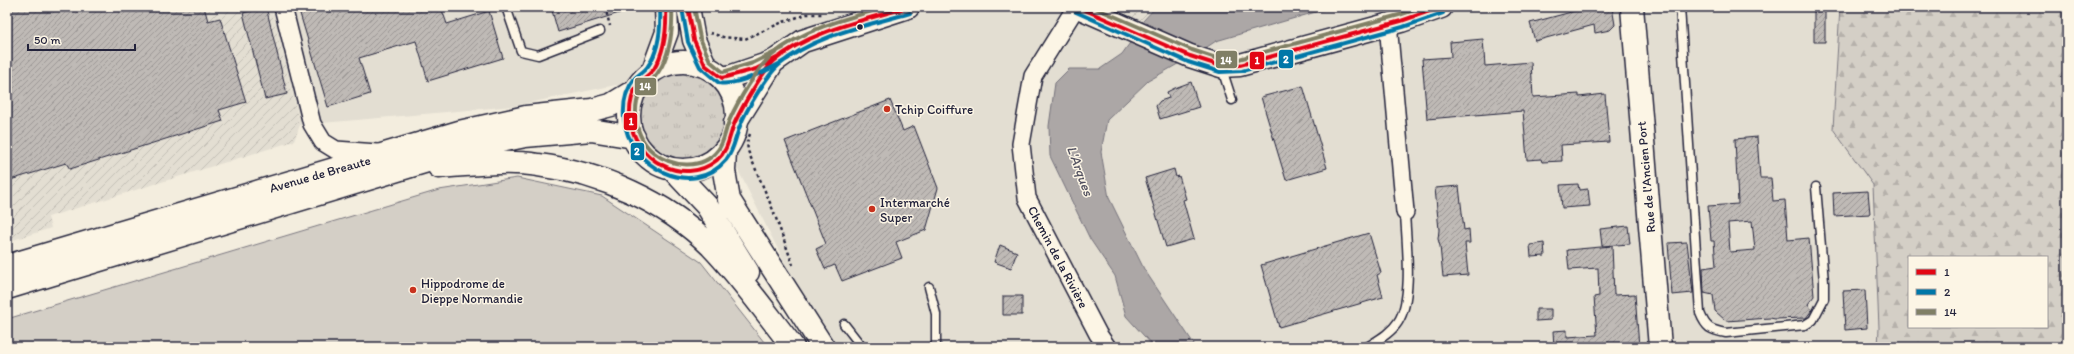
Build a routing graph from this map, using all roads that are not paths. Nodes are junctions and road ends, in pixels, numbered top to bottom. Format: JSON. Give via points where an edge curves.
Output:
{"nodes":[{"id":1,"x":283,"y":7,"type":"edge"},
{"id":2,"x":506,"y":7,"type":"edge"},
{"id":3,"x":666,"y":7,"type":"edge"},
{"id":4,"x":688,"y":7,"type":"edge"},
{"id":5,"x":908,"y":7,"type":"edge"},
{"id":6,"x":1077,"y":7,"type":"edge"},
{"id":7,"x":1440,"y":7,"type":"edge"},
{"id":8,"x":1632,"y":7,"type":"edge"},
{"id":9,"x":1680,"y":7,"type":"edge"},
{"id":10,"x":1388,"y":24,"type":"junction"},
{"id":11,"x":600,"y":31,"type":"dead end"},
{"id":12,"x":773,"y":62,"type":"junction"},
{"id":13,"x":1221,"y":66,"type":"junction"},
{"id":14,"x":653,"y":70,"type":"junction"},
{"id":15,"x":713,"y":72,"type":"junction"},
{"id":16,"x":634,"y":91,"type":"junction"},
{"id":17,"x":1232,"y":100,"type":"dead end"},
{"id":18,"x":744,"y":125,"type":"junction"},
{"id":19,"x":634,"y":137,"type":"junction"},
{"id":20,"x":725,"y":152,"type":"junction"},
{"id":21,"x":396,"y":161,"type":"junction"},
{"id":22,"x":673,"y":170,"type":"junction"},
{"id":23,"x":1816,"y":187,"type":"dead end"},
{"id":24,"x":1405,"y":212,"type":"joint"},
{"id":25,"x":7,"y":266,"type":"edge"},
{"id":26,"x":929,"y":287,"type":"dead end"},
{"id":27,"x":7,"y":288,"type":"edge"},
{"id":28,"x":844,"y":324,"type":"dead end"},
{"id":29,"x":861,"y":346,"type":"edge"},
{"id":30,"x":793,"y":347,"type":"edge"},
{"id":31,"x":823,"y":347,"type":"edge"},
{"id":32,"x":934,"y":347,"type":"edge"},
{"id":33,"x":1107,"y":347,"type":"edge"},
{"id":34,"x":1367,"y":347,"type":"edge"},
{"id":35,"x":1660,"y":347,"type":"edge"}],
"edges":[{"from":1,"to":21,"type":"street","via":[[312,124],[323,142],[336,150]]},
{"from":2,"to":11,"type":"lane","via":[[521,51],[538,55]]},
{"from":3,"to":14,"type":"main road","via":[[667,32]]},
{"from":4,"to":15,"type":"main road","via":[[691,29]]},
{"from":5,"to":12,"type":"main road","via":[[803,41]]},
{"from":6,"to":13,"type":"main road","via":[[1190,56]]},
{"from":6,"to":33,"type":"street","name":"Chemin de la Rivière","via":[[1033,76],[1021,144],[1027,198]]},
{"from":7,"to":10,"type":"main road"},
{"from":8,"to":35,"type":"main road","name":"Rue de l'Ancien Port"},
{"from":9,"to":23,"type":"lane","via":[[1700,313],[1705,326],[1726,333],[1806,325],[1814,320],[1824,299]]},
{"from":10,"to":13,"type":"main road","via":[[1240,64]]},
{"from":10,"to":24,"type":"street"},
{"from":12,"to":15,"type":"main road","via":[[732,76]]},
{"from":12,"to":18,"type":"main road"},
{"from":13,"to":17,"type":"lane"},
{"from":14,"to":15,"type":"main road","via":[[664,64],[685,60]]},
{"from":14,"to":16,"type":"main road"},
{"from":15,"to":18,"type":"main road","via":[[731,91]]},
{"from":16,"to":19,"type":"main road","via":[[630,104]]},
{"from":16,"to":21,"type":"main road","name":"Avenue de Breaute","via":[[611,104],[592,110],[526,117],[459,132]]},
{"from":18,"to":20,"type":"main road"},
{"from":19,"to":21,"type":"main road","name":"Avenue de Breaute","via":[[591,130],[525,136]]},
{"from":19,"to":22,"type":"main road","via":[[653,160]]},
{"from":20,"to":22,"type":"main road","via":[[713,163],[702,168],[690,171]]},
{"from":20,"to":31,"type":"main road","via":[[724,171],[729,200]]},
{"from":21,"to":25,"type":"main road","name":"Avenue de Breaute"},
{"from":21,"to":27,"type":"main road","name":"Avenue de Breaute"},
{"from":21,"to":30,"type":"main road","via":[[538,165],[600,178],[669,212],[710,245],[734,271]]},
{"from":22,"to":30,"type":"main road","via":[[707,206]]},
{"from":24,"to":34,"type":"lane","via":[[1405,309],[1398,323],[1383,338]]},
{"from":26,"to":32,"type":"lane","via":[[936,314]]},
{"from":28,"to":29,"type":"lane"}]}
